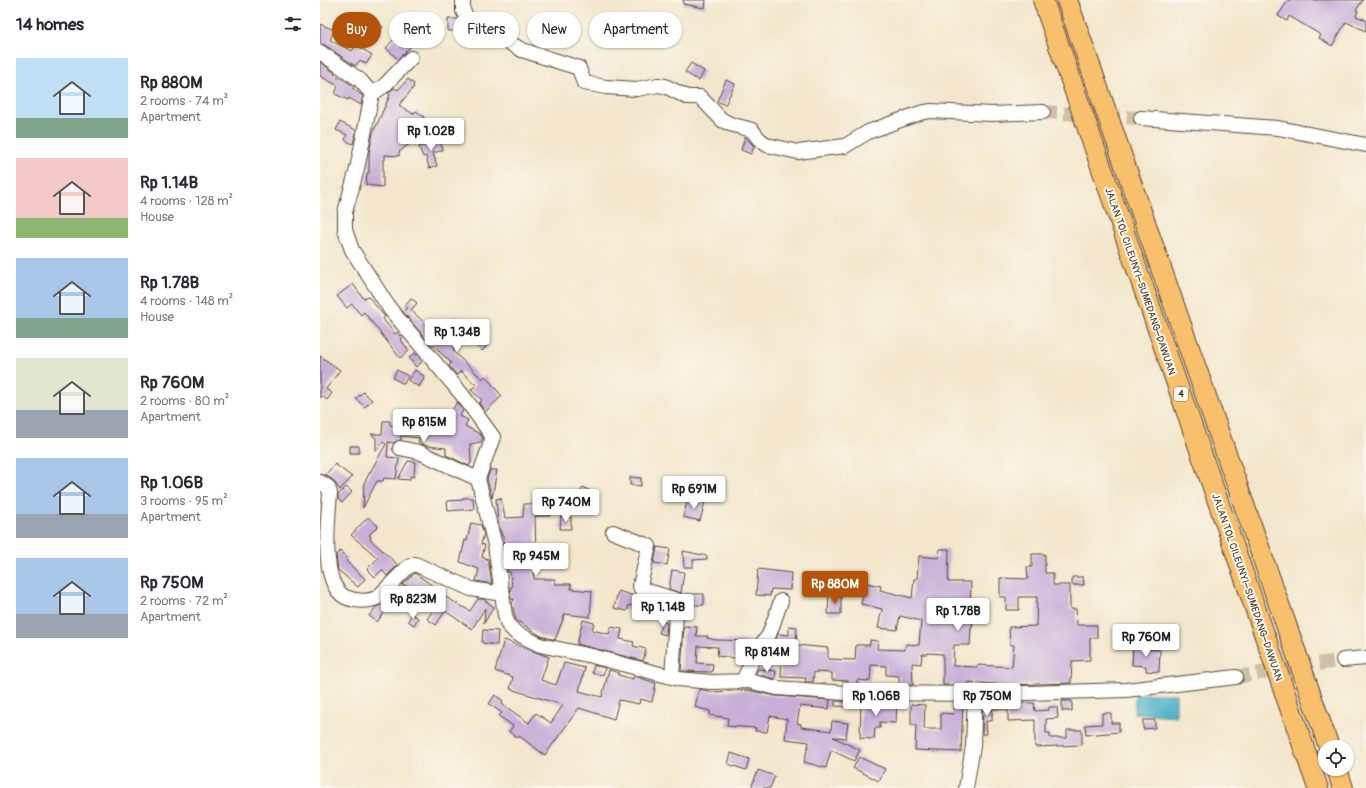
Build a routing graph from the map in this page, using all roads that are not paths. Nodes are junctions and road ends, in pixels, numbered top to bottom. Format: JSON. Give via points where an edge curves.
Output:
{"nodes":[{"id":1,"x":463,"y":0,"type":"edge"},
{"id":2,"x":1043,"y":0,"type":"edge"},
{"id":3,"x":1067,"y":0,"type":"edge"},
{"id":4,"x":320,"y":52,"type":"edge"},
{"id":5,"x":411,"y":58,"type":"dead end"},
{"id":6,"x":372,"y":94,"type":"junction"},
{"id":7,"x":1043,"y":112,"type":"tunnel mouth"},
{"id":8,"x":1141,"y":118,"type":"tunnel mouth"},
{"id":9,"x":1366,"y":145,"type":"edge"},
{"id":10,"x":400,"y":448,"type":"dead end"},
{"id":11,"x":478,"y":479,"type":"junction"},
{"id":12,"x":320,"y":482,"type":"edge"},
{"id":13,"x":613,"y":532,"type":"dead end"},
{"id":14,"x":503,"y":594,"type":"junction"},
{"id":15,"x":781,"y":600,"type":"dead end"},
{"id":16,"x":1366,"y":658,"type":"edge"},
{"id":17,"x":1343,"y":660,"type":"tunnel mouth"},
{"id":18,"x":672,"y":677,"type":"junction"},
{"id":19,"x":1236,"y":677,"type":"tunnel mouth"},
{"id":20,"x":743,"y":682,"type":"junction"},
{"id":21,"x":975,"y":695,"type":"junction"},
{"id":22,"x":1327,"y":740,"type":"edge"},
{"id":23,"x":1339,"y":776,"type":"edge"},
{"id":24,"x":966,"y":788,"type":"edge"},
{"id":25,"x":1318,"y":788,"type":"edge"},
{"id":26,"x":1343,"y":788,"type":"edge"}],
"edges":[{"from":1,"to":7,"type":"street","via":[[463,10],[467,18],[522,50],[579,68],[584,83],[637,89],[665,86],[687,97],[700,98],[722,120],[752,130],[759,140],[779,149],[798,152],[845,146],[868,132],[930,111],[992,114]]},
{"from":2,"to":25,"type":"highway","name":"JALAN TOL CILEUNYI–SUMEDANG–DAWUAN","number":"4"},
{"from":3,"to":22,"type":"highway","number":"4"},
{"from":4,"to":6,"type":"street","via":[[360,80]]},
{"from":5,"to":6,"type":"street","via":[[385,85]]},
{"from":6,"to":11,"type":"street","via":[[358,169],[345,212],[345,230],[352,250],[390,309],[493,437]]},
{"from":8,"to":9,"type":"street","via":[[1278,128]]},
{"from":10,"to":11,"type":"street","via":[[419,452]]},
{"from":11,"to":14,"type":"street","via":[[495,545]]},
{"from":12,"to":14,"type":"street","via":[[328,487],[330,493],[321,545],[324,572],[329,585],[341,596],[357,600],[378,598],[408,567],[415,564],[470,589]]},
{"from":13,"to":18,"type":"street","via":[[649,546],[641,589],[677,601]]},
{"from":14,"to":18,"type":"street","via":[[508,625],[516,633],[540,645]]},
{"from":15,"to":20,"type":"street","via":[[768,635],[757,650]]},
{"from":16,"to":17,"type":"street"},
{"from":18,"to":20,"type":"street","via":[[711,682]]},
{"from":19,"to":21,"type":"street","via":[[1126,690]]},
{"from":20,"to":21,"type":"street","via":[[761,683],[777,688],[846,693]]},
{"from":21,"to":24,"type":"street","via":[[973,746]]},
{"from":23,"to":26,"type":"highway"}]}
